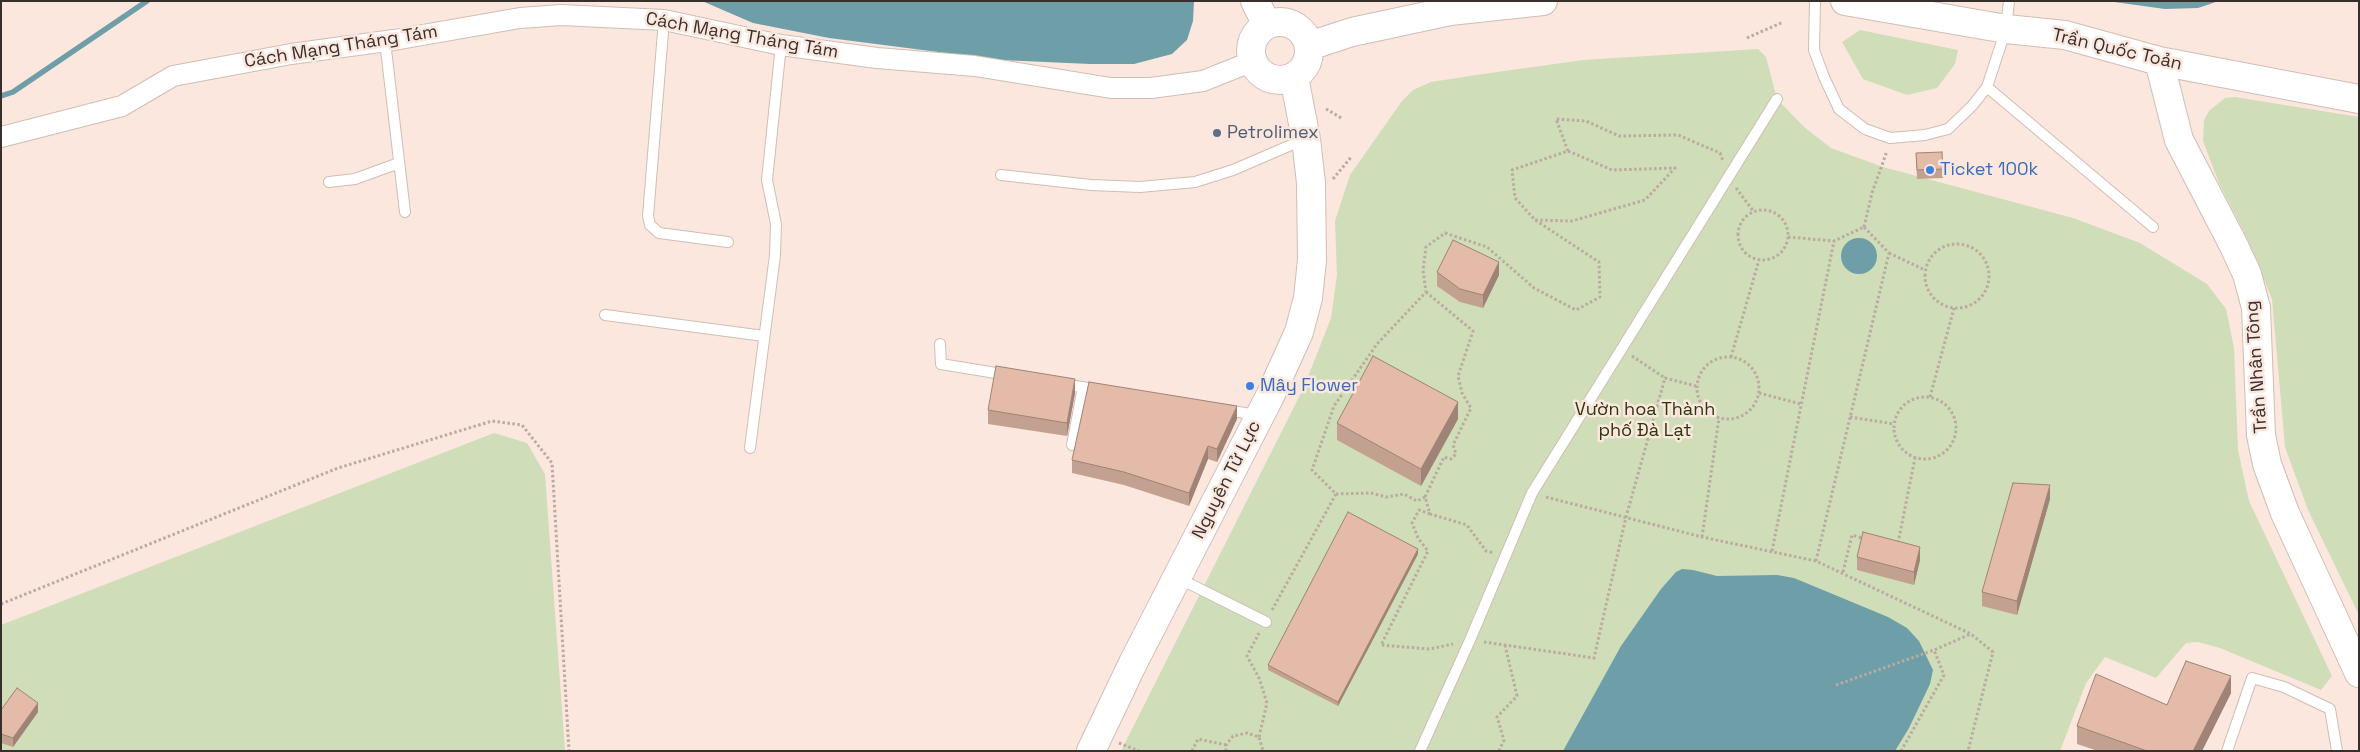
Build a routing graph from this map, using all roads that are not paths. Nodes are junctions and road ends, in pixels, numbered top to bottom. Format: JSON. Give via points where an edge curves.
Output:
{"nodes":[{"id":1,"x":1255,"y":1,"type":"edge"},
{"id":2,"x":1543,"y":1,"type":"edge"},
{"id":3,"x":1815,"y":1,"type":"edge"},
{"id":4,"x":1845,"y":1,"type":"edge"},
{"id":5,"x":2009,"y":1,"type":"edge"},
{"id":6,"x":664,"y":20,"type":"junction"},
{"id":7,"x":1267,"y":25,"type":"junction"},
{"id":8,"x":2006,"y":29,"type":"junction"},
{"id":9,"x":384,"y":41,"type":"junction"},
{"id":10,"x":781,"y":45,"type":"junction"},
{"id":11,"x":1309,"y":46,"type":"junction"},
{"id":12,"x":1253,"y":61,"type":"junction"},
{"id":13,"x":2159,"y":61,"type":"junction"},
{"id":14,"x":1294,"y":76,"type":"junction"},
{"id":15,"x":1987,"y":87,"type":"junction"},
{"id":16,"x":1777,"y":99,"type":"dead end"},
{"id":17,"x":2359,"y":99,"type":"edge"},
{"id":18,"x":1,"y":137,"type":"edge"},
{"id":19,"x":1306,"y":139,"type":"junction"},
{"id":20,"x":399,"y":163,"type":"junction"},
{"id":21,"x":1001,"y":175,"type":"dead end"},
{"id":22,"x":329,"y":182,"type":"dead end"},
{"id":23,"x":405,"y":212,"type":"dead end"},
{"id":24,"x":2153,"y":227,"type":"dead end"},
{"id":25,"x":728,"y":242,"type":"dead end"},
{"id":26,"x":605,"y":314,"type":"dead end"},
{"id":27,"x":764,"y":336,"type":"junction"},
{"id":28,"x":940,"y":344,"type":"dead end"},
{"id":29,"x":1017,"y":376,"type":"edge"},
{"id":30,"x":1055,"y":382,"type":"edge"},
{"id":31,"x":1084,"y":387,"type":"junction"},
{"id":32,"x":1113,"y":392,"type":"edge"},
{"id":33,"x":1212,"y":408,"type":"edge"},
{"id":34,"x":1261,"y":415,"type":"junction"},
{"id":35,"x":1072,"y":445,"type":"dead end"},
{"id":36,"x":750,"y":448,"type":"dead end"},
{"id":37,"x":1177,"y":578,"type":"junction"},
{"id":38,"x":1266,"y":622,"type":"road end"},
{"id":39,"x":2359,"y":673,"type":"edge"},
{"id":40,"x":1092,"y":751,"type":"edge"},
{"id":41,"x":1420,"y":751,"type":"edge"},
{"id":42,"x":2227,"y":751,"type":"edge"},
{"id":43,"x":2337,"y":751,"type":"edge"}],
"edges":[{"from":1,"to":7,"type":"main road"},
{"from":2,"to":11,"type":"main road","via":[[1450,12],[1352,32]]},
{"from":3,"to":15,"type":"lane","via":[[1814,50],[1824,77],[1839,109],[1865,129],[1890,138],[1948,129]]},
{"from":4,"to":8,"type":"main road","name":"Trần Quốc Toản"},
{"from":5,"to":8,"type":"lane"},
{"from":6,"to":9,"type":"street","name":"Cách Mạng Tháng Tám","via":[[561,15],[520,18]]},
{"from":6,"to":10,"type":"street","name":"Cách Mạng Tháng Tám"},
{"from":6,"to":25,"type":"lane","via":[[648,216],[650,225],[660,233]]},
{"from":7,"to":11,"type":"main road","via":[[1276,22],[1293,25],[1301,30]]},
{"from":7,"to":12,"type":"main road","via":[[1254,38]]},
{"from":8,"to":13,"type":"main road","name":"Trần Quốc Toản","via":[[2065,35]]},
{"from":8,"to":15,"type":"lane"},
{"from":9,"to":18,"type":"street","name":"Cách Mạng Tháng Tám","via":[[173,76],[122,106]]},
{"from":9,"to":20,"type":"lane"},
{"from":10,"to":12,"type":"street","name":"Cách Mạng Tháng Tám","via":[[877,58],[975,66],[1111,88],[1152,88],[1203,81]]},
{"from":10,"to":27,"type":"lane","via":[[767,180],[776,224],[775,256]]},
{"from":11,"to":14,"type":"main road","via":[[1307,64]]},
{"from":12,"to":14,"type":"main road","via":[[1269,78],[1286,80]]},
{"from":13,"to":17,"type":"main road","name":"Trần Quốc Toản"},
{"from":13,"to":39,"type":"main road","name":"Trần Nhân Tông","via":[[2179,140],[2247,274],[2256,308],[2261,435],[2267,464],[2285,513]]},
{"from":14,"to":19,"type":"main road","name":"Nguyên Tử Lực"},
{"from":15,"to":24,"type":"lane"},
{"from":16,"to":41,"type":"lane","via":[[1532,493]]},
{"from":19,"to":21,"type":"lane","via":[[1233,170],[1195,182],[1111,186]]},
{"from":19,"to":34,"type":"main road","name":"Nguyên Tử Lực","via":[[1312,260],[1308,298],[1299,332]]},
{"from":20,"to":22,"type":"lane","via":[[355,179]]},
{"from":20,"to":23,"type":"lane"},
{"from":26,"to":27,"type":"lane"},
{"from":27,"to":36,"type":"lane"},
{"from":28,"to":29,"type":"lane","via":[[941,364]]},
{"from":30,"to":31,"type":"lane"},
{"from":31,"to":32,"type":"lane"},
{"from":31,"to":35,"type":"lane"},
{"from":33,"to":34,"type":"lane"},
{"from":34,"to":37,"type":"main road","name":"Nguyên Tử Lực"},
{"from":37,"to":38,"type":"lane"},
{"from":37,"to":40,"type":"main road","name":"Nguyên Tử Lực"},
{"from":42,"to":43,"type":"lane","via":[[2252,678],[2284,686],[2330,709]]}]}
